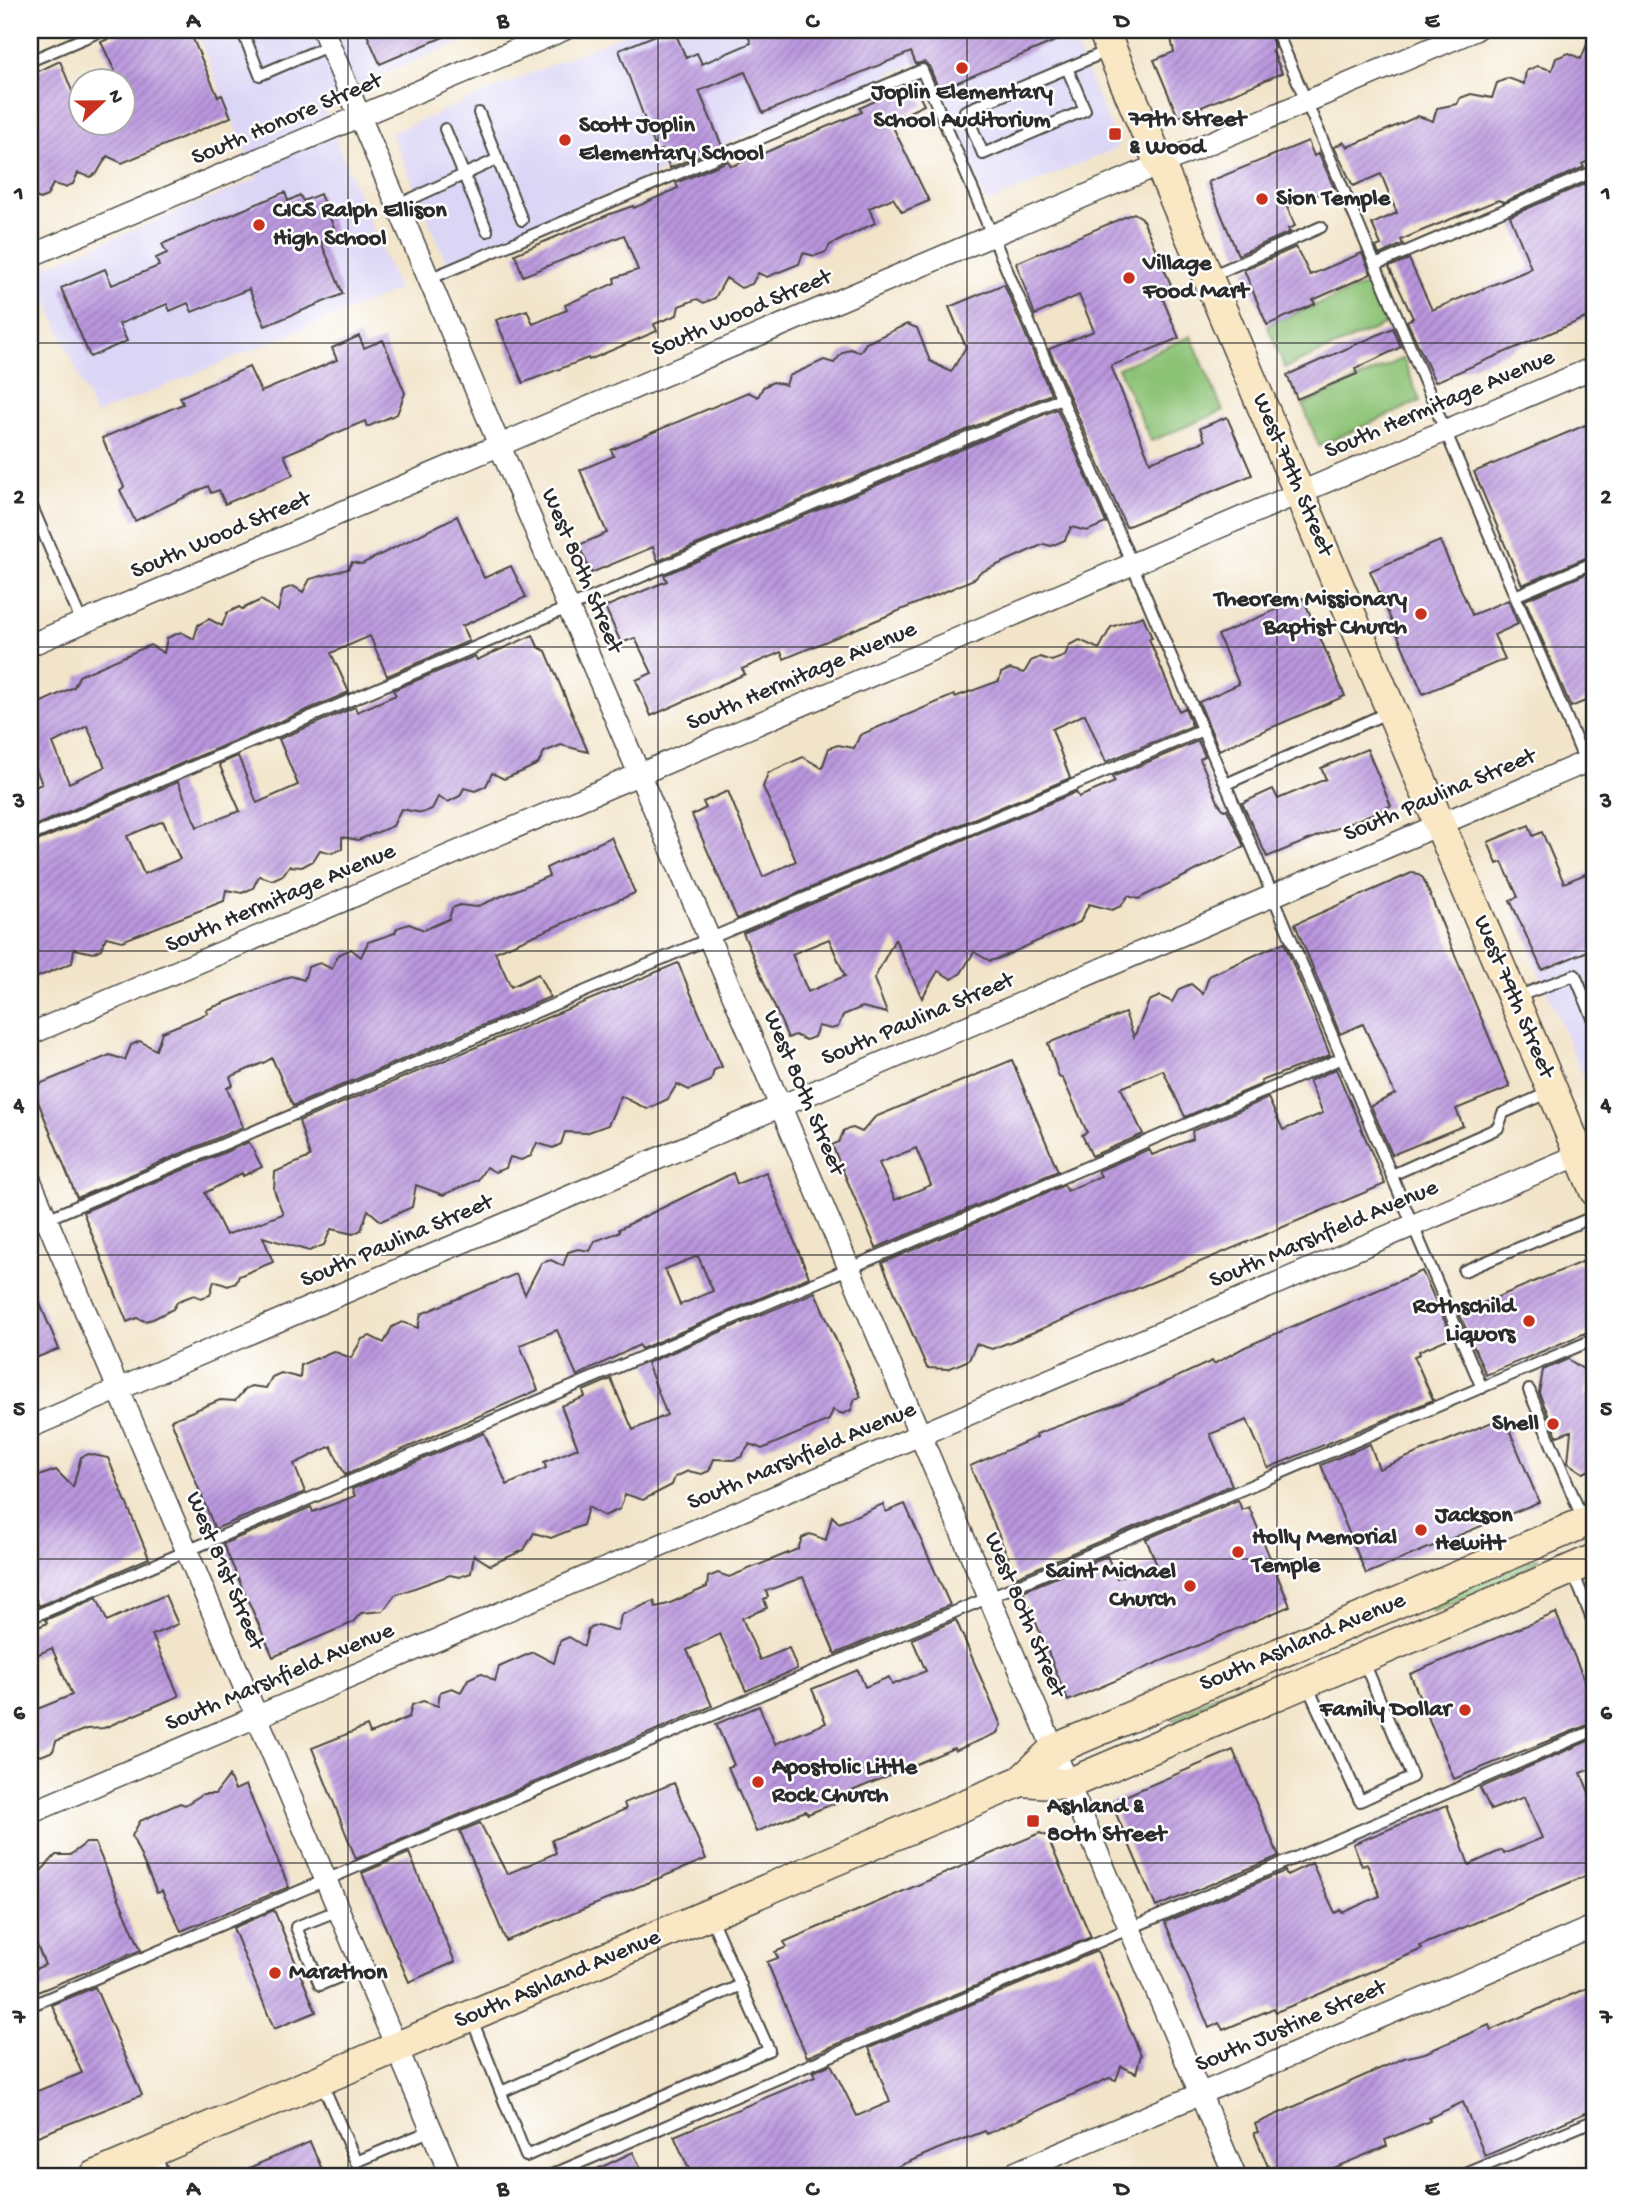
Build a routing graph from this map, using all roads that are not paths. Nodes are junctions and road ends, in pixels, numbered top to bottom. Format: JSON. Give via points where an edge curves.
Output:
{"nodes":[{"id":1,"x":103,"y":30,"type":"edge"},
{"id":2,"x":242,"y":30,"type":"edge"},
{"id":3,"x":563,"y":30,"type":"edge"},
{"id":4,"x":1276,"y":30,"type":"edge"},
{"id":5,"x":1475,"y":30,"type":"edge"},
{"id":6,"x":326,"y":37,"type":"edge"},
{"id":7,"x":1107,"y":40,"type":"edge"},
{"id":8,"x":30,"y":61,"type":"edge"},
{"id":9,"x":1067,"y":68,"type":"junction"},
{"id":10,"x":1306,"y":102,"type":"junction"},
{"id":11,"x":479,"y":113,"type":"dead end"},
{"id":12,"x":360,"y":117,"type":"junction"},
{"id":13,"x":445,"y":129,"type":"dead end"},
{"id":14,"x":498,"y":159,"type":"junction"},
{"id":15,"x":1160,"y":165,"type":"junction"},
{"id":16,"x":1595,"y":171,"type":"edge"},
{"id":17,"x":465,"y":174,"type":"junction"},
{"id":18,"x":398,"y":205,"type":"junction"},
{"id":19,"x":522,"y":220,"type":"dead end"},
{"id":20,"x":1321,"y":227,"type":"dead end"},
{"id":21,"x":487,"y":231,"type":"dead end"},
{"id":22,"x":993,"y":236,"type":"junction"},
{"id":23,"x":30,"y":256,"type":"edge"},
{"id":24,"x":1375,"y":265,"type":"junction"},
{"id":25,"x":1208,"y":277,"type":"junction"},
{"id":26,"x":429,"y":279,"type":"junction"},
{"id":27,"x":1595,"y":367,"type":"edge"},
{"id":28,"x":1062,"y":398,"type":"junction"},
{"id":29,"x":1445,"y":431,"type":"junction"},
{"id":30,"x":500,"y":446,"type":"junction"},
{"id":31,"x":1300,"y":493,"type":"junction"},
{"id":32,"x":30,"y":502,"type":"edge"},
{"id":33,"x":1595,"y":562,"type":"edge"},
{"id":34,"x":1132,"y":564,"type":"junction"},
{"id":35,"x":1515,"y":596,"type":"junction"},
{"id":36,"x":569,"y":610,"type":"junction"},
{"id":37,"x":82,"y":623,"type":"junction"},
{"id":38,"x":30,"y":645,"type":"edge"},
{"id":39,"x":1392,"y":711,"type":"junction"},
{"id":40,"x":1203,"y":730,"type":"junction"},
{"id":41,"x":1590,"y":760,"type":"edge"},
{"id":42,"x":639,"y":775,"type":"junction"},
{"id":43,"x":1226,"y":784,"type":"junction"},
{"id":44,"x":1595,"y":785,"type":"edge"},
{"id":45,"x":1440,"y":825,"type":"junction"},
{"id":46,"x":30,"y":836,"type":"edge"},
{"id":47,"x":1273,"y":896,"type":"junction"},
{"id":48,"x":708,"y":938,"type":"junction"},
{"id":49,"x":1513,"y":998,"type":"junction"},
{"id":50,"x":1595,"y":1023,"type":"edge"},
{"id":51,"x":30,"y":1034,"type":"edge"},
{"id":52,"x":1342,"y":1058,"type":"junction"},
{"id":53,"x":1553,"y":1090,"type":"junction"},
{"id":54,"x":780,"y":1107,"type":"junction"},
{"id":55,"x":1588,"y":1151,"type":"edge"},
{"id":56,"x":1392,"y":1175,"type":"junction"},
{"id":57,"x":30,"y":1180,"type":"edge"},
{"id":58,"x":1595,"y":1191,"type":"edge"},
{"id":59,"x":1595,"y":1216,"type":"edge"},
{"id":60,"x":38,"y":1223,"type":"edge"},
{"id":61,"x":1413,"y":1225,"type":"junction"},
{"id":62,"x":849,"y":1269,"type":"junction"},
{"id":63,"x":1464,"y":1271,"type":"dead end"},
{"id":64,"x":1595,"y":1339,"type":"edge"},
{"id":65,"x":1482,"y":1388,"type":"junction"},
{"id":66,"x":118,"y":1389,"type":"junction"},
{"id":67,"x":1529,"y":1390,"type":"dead end"},
{"id":68,"x":30,"y":1427,"type":"edge"},
{"id":69,"x":920,"y":1436,"type":"junction"},
{"id":70,"x":1590,"y":1521,"type":"edge"},
{"id":71,"x":187,"y":1551,"type":"junction"},
{"id":72,"x":1583,"y":1564,"type":"edge"},
{"id":73,"x":989,"y":1598,"type":"junction"},
{"id":74,"x":30,"y":1618,"type":"edge"},
{"id":75,"x":1595,"y":1627,"type":"edge"},
{"id":76,"x":1362,"y":1658,"type":"junction"},
{"id":77,"x":1306,"y":1682,"type":"junction"},
{"id":78,"x":257,"y":1716,"type":"junction"},
{"id":79,"x":1595,"y":1730,"type":"edge"},
{"id":80,"x":1053,"y":1750,"type":"junction"},
{"id":81,"x":1021,"y":1782,"type":"junction"},
{"id":82,"x":1068,"y":1784,"type":"junction"},
{"id":83,"x":30,"y":1813,"type":"edge"},
{"id":84,"x":326,"y":1881,"type":"junction"},
{"id":85,"x":339,"y":1910,"type":"junction"},
{"id":86,"x":710,"y":1916,"type":"junction"},
{"id":87,"x":1595,"y":1926,"type":"edge"},
{"id":88,"x":1129,"y":1928,"type":"junction"},
{"id":89,"x":363,"y":1966,"type":"junction"},
{"id":90,"x":741,"y":1985,"type":"junction"},
{"id":91,"x":30,"y":2007,"type":"edge"},
{"id":92,"x":471,"y":2017,"type":"junction"},
{"id":93,"x":398,"y":2048,"type":"junction"},
{"id":94,"x":321,"y":2080,"type":"junction"},
{"id":95,"x":501,"y":2092,"type":"junction"},
{"id":96,"x":1200,"y":2094,"type":"junction"},
{"id":97,"x":1595,"y":2120,"type":"edge"},
{"id":98,"x":432,"y":2130,"type":"junction"},
{"id":99,"x":159,"y":2164,"type":"edge"},
{"id":100,"x":95,"y":2176,"type":"edge"},
{"id":101,"x":451,"y":2176,"type":"edge"},
{"id":102,"x":549,"y":2176,"type":"edge"},
{"id":103,"x":1007,"y":2176,"type":"edge"},
{"id":104,"x":1235,"y":2176,"type":"edge"},
{"id":105,"x":1461,"y":2176,"type":"edge"}],
"edges":[{"from":1,"to":8,"type":"lane"},
{"from":2,"to":6,"type":"lane","via":[[260,75]]},
{"from":3,"to":12,"type":"street","name":"South Honore Street"},
{"from":4,"to":10,"type":"lane"},
{"from":5,"to":10,"type":"street","name":"South Wood Street"},
{"from":6,"to":12,"type":"street","name":"West 80th Street"},
{"from":7,"to":9,"type":"lane"},
{"from":7,"to":15,"type":"main road","name":"West 79th Street"},
{"from":9,"to":9,"type":"lane","via":[[965,111],[983,154],[1084,110]]},
{"from":10,"to":15,"type":"street","name":"South Wood Street"},
{"from":10,"to":24,"type":"lane"},
{"from":11,"to":14,"type":"lane"},
{"from":12,"to":18,"type":"street","name":"West 80th Street"},
{"from":12,"to":23,"type":"street","name":"South Honore Street"},
{"from":13,"to":17,"type":"lane"},
{"from":14,"to":17,"type":"lane"},
{"from":14,"to":19,"type":"lane"},
{"from":15,"to":22,"type":"street","name":"South Wood Street"},
{"from":15,"to":25,"type":"main road","name":"West 79th Street"},
{"from":16,"to":24,"type":"lane"},
{"from":17,"to":18,"type":"lane"},
{"from":17,"to":21,"type":"lane"},
{"from":18,"to":26,"type":"street","name":"West 80th Street"},
{"from":20,"to":25,"type":"lane"},
{"from":22,"to":26,"type":"lane","via":[[922,70]]},
{"from":22,"to":28,"type":"lane"},
{"from":22,"to":30,"type":"street","name":"South Wood Street"},
{"from":24,"to":29,"type":"lane"},
{"from":25,"to":31,"type":"main road","name":"West 79th Street"},
{"from":26,"to":30,"type":"street","name":"West 80th Street"},
{"from":27,"to":29,"type":"street","name":"South Hermitage Avenue"},
{"from":28,"to":34,"type":"lane"},
{"from":28,"to":36,"type":"lane"},
{"from":29,"to":31,"type":"street","name":"South Hermitage Avenue"},
{"from":29,"to":35,"type":"lane"},
{"from":30,"to":36,"type":"street","name":"West 80th Street"},
{"from":30,"to":37,"type":"street","name":"South Wood Street"},
{"from":31,"to":34,"type":"street","name":"South Hermitage Avenue"},
{"from":31,"to":39,"type":"main road","name":"West 79th Street"},
{"from":32,"to":37,"type":"lane"},
{"from":33,"to":35,"type":"lane"},
{"from":34,"to":40,"type":"lane"},
{"from":34,"to":42,"type":"street","name":"South Hermitage Avenue"},
{"from":35,"to":41,"type":"lane"},
{"from":36,"to":42,"type":"street","name":"West 80th Street"},
{"from":36,"to":46,"type":"lane"},
{"from":37,"to":38,"type":"street","name":"South Wood Street"},
{"from":39,"to":43,"type":"lane"},
{"from":39,"to":45,"type":"main road","name":"West 79th Street"},
{"from":40,"to":43,"type":"lane"},
{"from":40,"to":48,"type":"lane"},
{"from":41,"to":44,"type":"lane"},
{"from":41,"to":45,"type":"street","name":"South Paulina Street"},
{"from":42,"to":48,"type":"street","name":"West 80th Street"},
{"from":42,"to":51,"type":"street","name":"South Hermitage Avenue"},
{"from":43,"to":47,"type":"lane"},
{"from":45,"to":47,"type":"street","name":"South Paulina Street"},
{"from":45,"to":49,"type":"main road","name":"West 79th Street"},
{"from":47,"to":52,"type":"lane"},
{"from":47,"to":54,"type":"street","name":"South Paulina Street"},
{"from":48,"to":54,"type":"street","name":"West 80th Street"},
{"from":48,"to":60,"type":"lane"},
{"from":49,"to":50,"type":"lane","via":[[1575,975]]},
{"from":49,"to":53,"type":"main road","name":"West 79th Street"},
{"from":52,"to":56,"type":"lane"},
{"from":52,"to":62,"type":"lane"},
{"from":53,"to":55,"type":"main road","name":"West 79th Street"},
{"from":53,"to":56,"type":"lane","via":[[1503,1113],[1498,1128]]},
{"from":54,"to":62,"type":"street","name":"West 80th Street"},
{"from":54,"to":66,"type":"street","name":"South Paulina Street"},
{"from":55,"to":58,"type":"main road","name":"West 79th Street"},
{"from":55,"to":61,"type":"street","name":"South Marshfield Avenue"},
{"from":56,"to":61,"type":"lane"},
{"from":57,"to":60,"type":"street","name":"West 81st Street"},
{"from":59,"to":63,"type":"lane"},
{"from":60,"to":66,"type":"street","name":"West 81st Street"},
{"from":61,"to":65,"type":"lane"},
{"from":61,"to":69,"type":"street","name":"South Marshfield Avenue"},
{"from":62,"to":69,"type":"street","name":"West 80th Street"},
{"from":62,"to":71,"type":"lane"},
{"from":64,"to":65,"type":"lane"},
{"from":65,"to":73,"type":"lane"},
{"from":66,"to":68,"type":"street","name":"South Paulina Street"},
{"from":66,"to":71,"type":"street","name":"West 81st Street"},
{"from":67,"to":70,"type":"lane"},
{"from":69,"to":73,"type":"street","name":"West 80th Street"},
{"from":69,"to":78,"type":"street","name":"South Marshfield Avenue"},
{"from":70,"to":80,"type":"main road","name":"South Ashland Avenue"},
{"from":71,"to":74,"type":"lane"},
{"from":71,"to":78,"type":"street","name":"West 81st Street"},
{"from":72,"to":75,"type":"lane"},
{"from":72,"to":76,"type":"main road","name":"South Ashland Avenue"},
{"from":73,"to":80,"type":"street","name":"West 80th Street"},
{"from":73,"to":84,"type":"lane"},
{"from":76,"to":77,"type":"main road","name":"South Ashland Avenue"},
{"from":76,"to":77,"type":"lane","via":[[1412,1777],[1360,1801]]},
{"from":77,"to":82,"type":"main road","name":"South Ashland Avenue"},
{"from":78,"to":83,"type":"street","name":"South Marshfield Avenue"},
{"from":78,"to":84,"type":"street","name":"West 81st Street"},
{"from":79,"to":88,"type":"lane"},
{"from":80,"to":81,"type":"main road","name":"South Ashland Avenue"},
{"from":80,"to":82,"type":"street","name":"West 80th Street"},
{"from":81,"to":82,"type":"main road","name":"South Ashland Avenue"},
{"from":81,"to":86,"type":"main road","name":"South Ashland Avenue"},
{"from":82,"to":88,"type":"street","name":"West 80th Street"},
{"from":84,"to":85,"type":"street","name":"West 81st Street"},
{"from":84,"to":91,"type":"lane"},
{"from":85,"to":89,"type":"street","name":"West 81st Street"},
{"from":85,"to":89,"type":"lane","via":[[296,1927],[320,1985]]},
{"from":86,"to":90,"type":"lane"},
{"from":86,"to":92,"type":"main road","name":"South Ashland Avenue"},
{"from":87,"to":96,"type":"street","name":"South Justine Street"},
{"from":88,"to":96,"type":"street","name":"West 80th Street"},
{"from":88,"to":102,"type":"lane"},
{"from":89,"to":93,"type":"street","name":"West 81st Street"},
{"from":90,"to":95,"type":"lane"},
{"from":90,"to":95,"type":"lane","via":[[769,2050],[527,2156]]},
{"from":92,"to":93,"type":"main road","name":"South Ashland Avenue"},
{"from":92,"to":95,"type":"lane"},
{"from":93,"to":94,"type":"main road","name":"South Ashland Avenue"},
{"from":93,"to":98,"type":"street","name":"West 81st Street"},
{"from":94,"to":98,"type":"lane","via":[[356,2162]]},
{"from":94,"to":99,"type":"main road","name":"South Ashland Avenue"},
{"from":96,"to":103,"type":"street","name":"South Justine Street"},
{"from":96,"to":104,"type":"street","name":"West 80th Street"},
{"from":97,"to":105,"type":"lane"},
{"from":98,"to":101,"type":"street","name":"West 81st Street"},
{"from":99,"to":100,"type":"main road","name":"South Ashland Avenue"}]}
